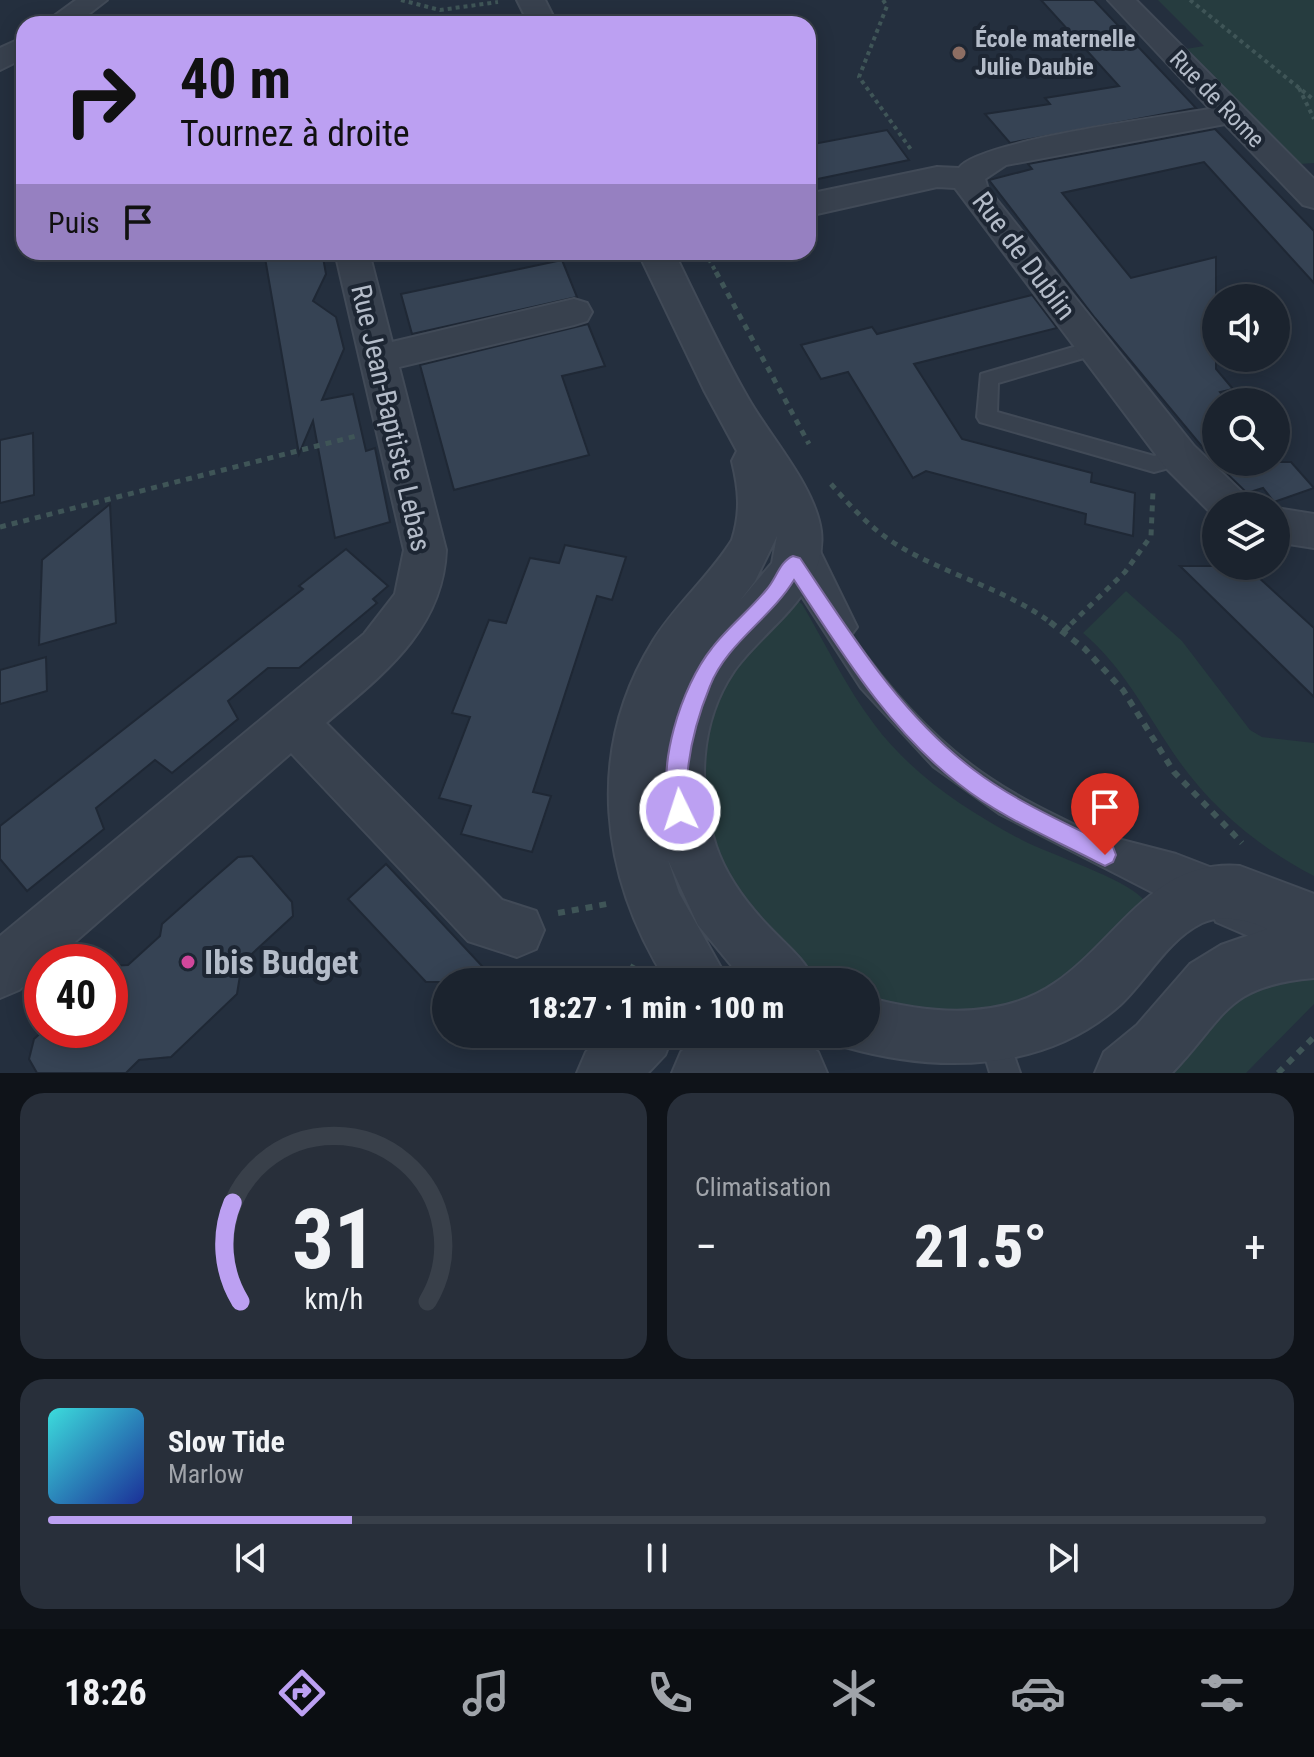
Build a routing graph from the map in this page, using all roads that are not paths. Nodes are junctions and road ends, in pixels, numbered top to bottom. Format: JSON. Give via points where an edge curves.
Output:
{"nodes":[{"id":1,"x":94,"y":0,"type":"edge"},
{"id":2,"x":1121,"y":0,"type":"edge"},
{"id":3,"x":69,"y":16,"type":"edge"},
{"id":4,"x":1232,"y":114,"type":"junction"},
{"id":5,"x":969,"y":179,"type":"junction"},
{"id":6,"x":1314,"y":198,"type":"edge"},
{"id":7,"x":816,"y":203,"type":"edge"},
{"id":8,"x":354,"y":260,"type":"edge"},
{"id":9,"x":660,"y":260,"type":"edge"},
{"id":10,"x":574,"y":312,"type":"dead end"},
{"id":11,"x":1094,"y":348,"type":"junction"},
{"id":12,"x":378,"y":359,"type":"junction"},
{"id":13,"x":1167,"y":461,"type":"junction"},
{"id":14,"x":1210,"y":492,"type":"edge"},
{"id":15,"x":1290,"y":527,"type":"edge"},
{"id":16,"x":1314,"y":531,"type":"edge"},
{"id":17,"x":785,"y":534,"type":"junction"},
{"id":18,"x":866,"y":672,"type":"junction"},
{"id":19,"x":293,"y":722,"type":"junction"},
{"id":20,"x":1082,"y":842,"type":"junction"},
{"id":21,"x":1229,"y":881,"type":"junction"},
{"id":22,"x":517,"y":930,"type":"road end"},
{"id":23,"x":738,"y":936,"type":"junction"},
{"id":24,"x":1314,"y":941,"type":"edge"},
{"id":25,"x":689,"y":968,"type":"edge"},
{"id":26,"x":709,"y":968,"type":"edge"},
{"id":27,"x":771,"y":968,"type":"edge"},
{"id":28,"x":0,"y":971,"type":"edge"},
{"id":29,"x":880,"y":1030,"type":"edge"},
{"id":30,"x":631,"y":1048,"type":"edge"},
{"id":31,"x":727,"y":1048,"type":"edge"},
{"id":32,"x":766,"y":1048,"type":"edge"},
{"id":33,"x":1000,"y":1055,"type":"edge"},
{"id":34,"x":607,"y":1073,"type":"edge"},
{"id":35,"x":702,"y":1073,"type":"edge"},
{"id":36,"x":797,"y":1073,"type":"edge"},
{"id":37,"x":1125,"y":1073,"type":"edge"}],
"edges":[{"from":1,"to":3,"type":"street"},
{"from":2,"to":4,"type":"street","name":"Rue de Rome"},
{"from":4,"to":5,"type":"street","name":"Rue de Dublin","via":[[997,157],[974,169]]},
{"from":4,"to":6,"type":"street","name":"Rue de Rome"},
{"from":5,"to":7,"type":"street","via":[[931,178]]},
{"from":5,"to":11,"type":"street","name":"Rue de Dublin","via":[[972,191]]},
{"from":8,"to":12,"type":"street","name":"Rue Jean-Baptiste Lebas"},
{"from":9,"to":17,"type":"street","via":[[734,411],[791,507]]},
{"from":10,"to":12,"type":"street"},
{"from":11,"to":13,"type":"street","name":"Rue de Dublin"},
{"from":11,"to":13,"type":"lane","via":[[988,379],[987,417]]},
{"from":12,"to":19,"type":"street","name":"Rue Jean-Baptiste Lebas","via":[[425,566],[416,600],[395,634]]},
{"from":13,"to":14,"type":"street","name":"Rue de Dublin"},
{"from":15,"to":16,"type":"street"},
{"from":17,"to":18,"type":"lane"},
{"from":17,"to":18,"type":"lane"},
{"from":17,"to":23,"type":"street","via":[[767,605],[710,666],[690,706],[679,755],[687,844],[709,893]]},
{"from":17,"to":25,"type":"street","via":[[759,528],[744,561],[679,641],[641,721],[630,772],[633,834],[645,874]]},
{"from":18,"to":20,"type":"lane","via":[[907,724],[968,778]]},
{"from":19,"to":22,"type":"street","via":[[487,922]]},
{"from":19,"to":28,"type":"street","name":"Rue Jean-Baptiste Lebas"},
{"from":20,"to":21,"type":"lane"},
{"from":20,"to":21,"type":"lane"},
{"from":21,"to":24,"type":"street","via":[[1271,903]]},
{"from":21,"to":33,"type":"street","via":[[1150,927],[1110,974]]},
{"from":23,"to":26,"type":"street"},
{"from":23,"to":27,"type":"street"},
{"from":24,"to":37,"type":"street","via":[[1226,971],[1200,992],[1156,1049]]},
{"from":29,"to":33,"type":"street","via":[[921,1040],[962,1042]]},
{"from":30,"to":34,"type":"street"},
{"from":31,"to":35,"type":"street"},
{"from":32,"to":36,"type":"street"}]}
